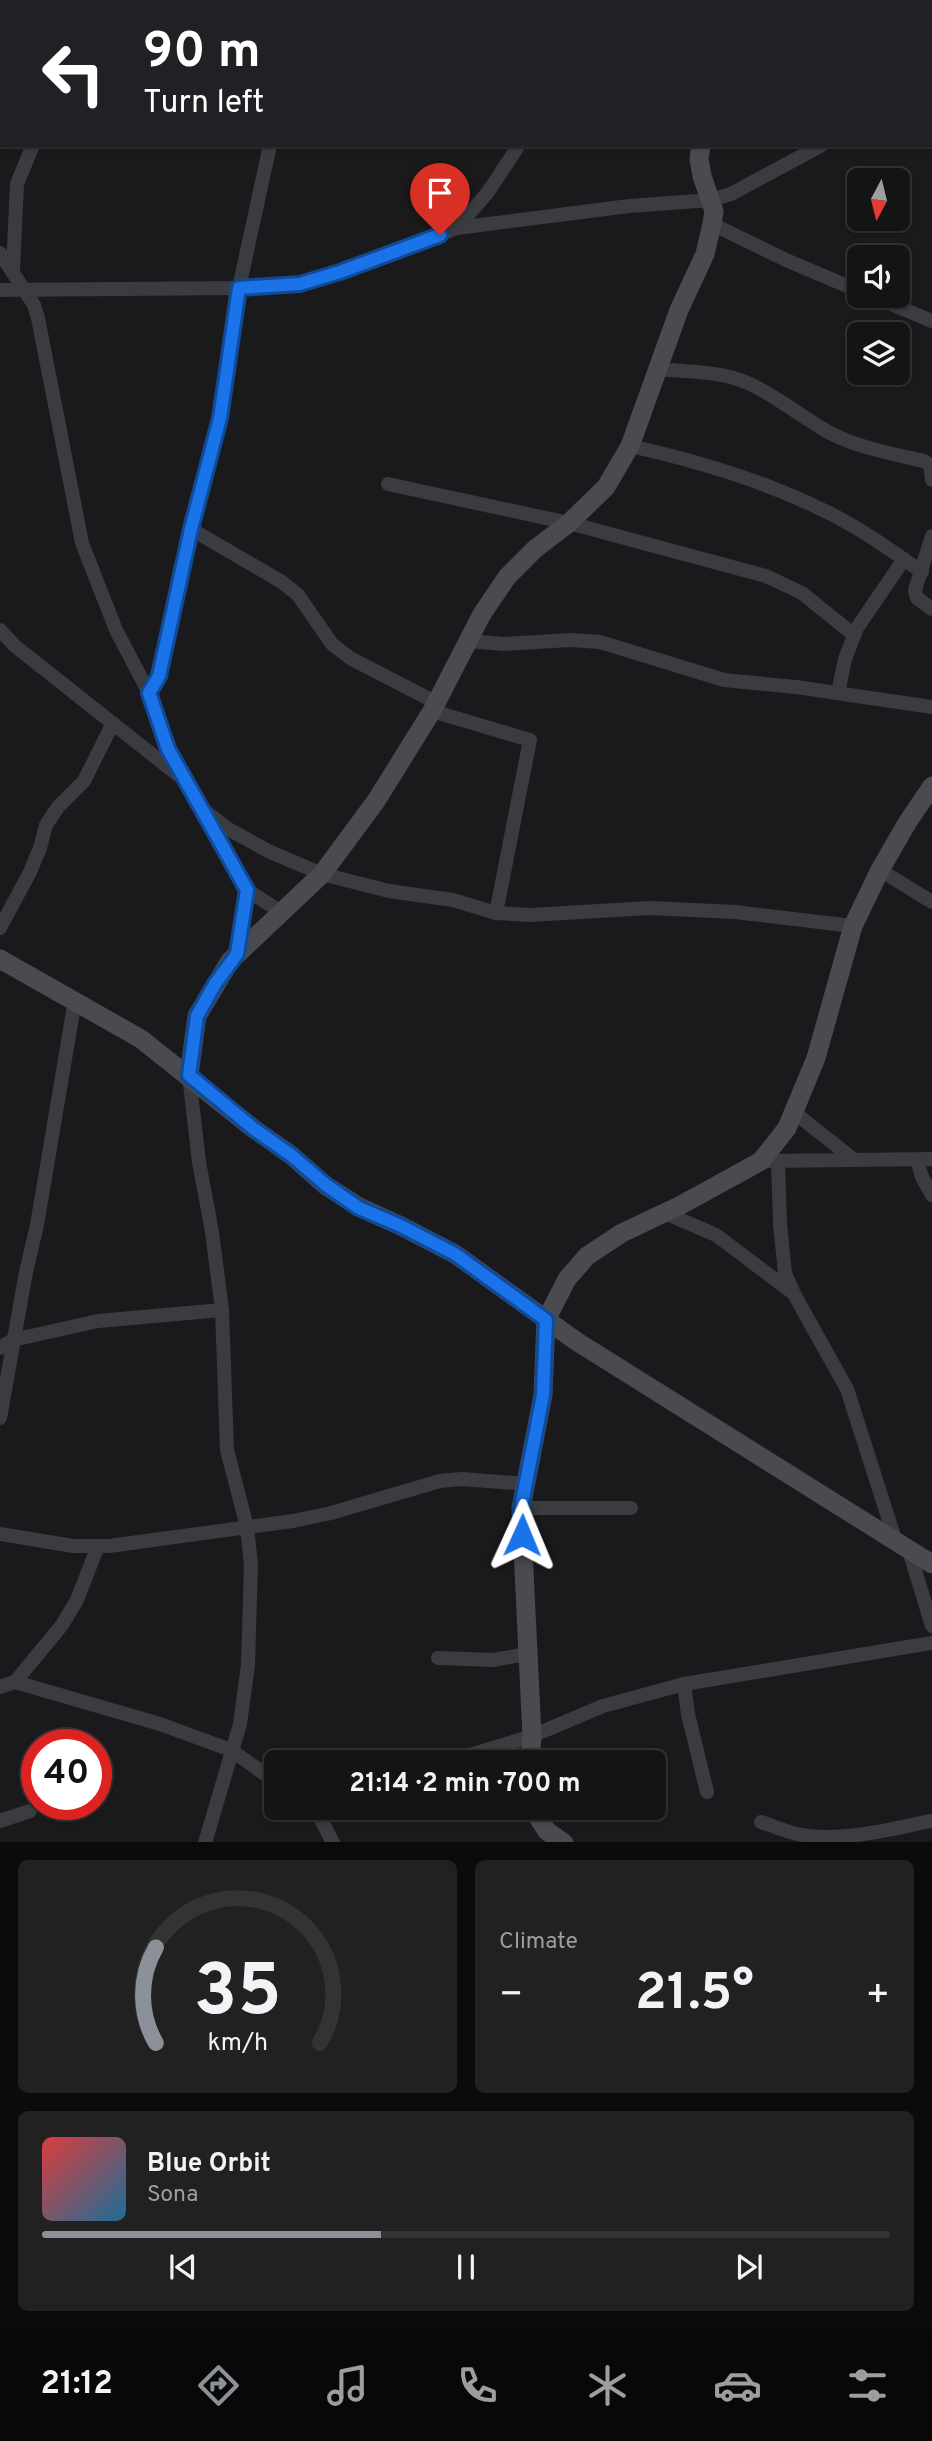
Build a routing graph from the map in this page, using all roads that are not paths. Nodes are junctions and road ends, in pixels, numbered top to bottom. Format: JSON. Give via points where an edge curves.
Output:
{"nodes":[{"id":1,"x":32,"y":147,"type":"edge"},
{"id":2,"x":270,"y":147,"type":"edge"},
{"id":3,"x":518,"y":147,"type":"edge"},
{"id":4,"x":701,"y":147,"type":"edge"},
{"id":5,"x":818,"y":147,"type":"edge"},
{"id":6,"x":711,"y":200,"type":"junction"},
{"id":7,"x":712,"y":224,"type":"junction"},
{"id":8,"x":457,"y":228,"type":"junction"},
{"id":9,"x":0,"y":253,"type":"edge"},
{"id":10,"x":13,"y":270,"type":"junction"},
{"id":11,"x":847,"y":286,"type":"edge"},
{"id":12,"x":239,"y":288,"type":"junction"},
{"id":13,"x":0,"y":290,"type":"edge"},
{"id":14,"x":23,"y":290,"type":"junction"},
{"id":15,"x":901,"y":308,"type":"edge"},
{"id":16,"x":932,"y":321,"type":"edge"},
{"id":17,"x":660,"y":369,"type":"junction"},
{"id":18,"x":630,"y":446,"type":"junction"},
{"id":19,"x":932,"y":480,"type":"edge"},
{"id":20,"x":388,"y":484,"type":"dead end"},
{"id":21,"x":569,"y":523,"type":"junction"},
{"id":22,"x":191,"y":529,"type":"junction"},
{"id":23,"x":932,"y":536,"type":"edge"},
{"id":24,"x":904,"y":559,"type":"junction"},
{"id":25,"x":922,"y":572,"type":"junction"},
{"id":26,"x":932,"y":609,"type":"edge"},
{"id":27,"x":0,"y":630,"type":"edge"},
{"id":28,"x":854,"y":635,"type":"junction"},
{"id":29,"x":470,"y":641,"type":"junction"},
{"id":30,"x":149,"y":693,"type":"junction"},
{"id":31,"x":838,"y":693,"type":"junction"},
{"id":32,"x":434,"y":707,"type":"junction"},
{"id":33,"x":932,"y":707,"type":"edge"},
{"id":34,"x":113,"y":723,"type":"junction"},
{"id":35,"x":182,"y":778,"type":"junction"},
{"id":36,"x":932,"y":786,"type":"edge"},
{"id":37,"x":202,"y":809,"type":"junction"},
{"id":38,"x":880,"y":870,"type":"junction"},
{"id":39,"x":322,"y":874,"type":"junction"},
{"id":40,"x":247,"y":890,"type":"junction"},
{"id":41,"x":932,"y":902,"type":"edge"},
{"id":42,"x":281,"y":912,"type":"junction"},
{"id":43,"x":496,"y":913,"type":"junction"},
{"id":44,"x":853,"y":926,"type":"junction"},
{"id":45,"x":0,"y":928,"type":"edge"},
{"id":46,"x":237,"y":954,"type":"junction"},
{"id":47,"x":0,"y":959,"type":"edge"},
{"id":48,"x":75,"y":1000,"type":"junction"},
{"id":49,"x":189,"y":1075,"type":"junction"},
{"id":50,"x":795,"y":1114,"type":"junction"},
{"id":51,"x":853,"y":1159,"type":"junction"},
{"id":52,"x":925,"y":1159,"type":"edge"},
{"id":53,"x":770,"y":1161,"type":"junction"},
{"id":54,"x":932,"y":1195,"type":"edge"},
{"id":55,"x":664,"y":1213,"type":"junction"},
{"id":56,"x":794,"y":1294,"type":"junction"},
{"id":57,"x":222,"y":1310,"type":"junction"},
{"id":58,"x":546,"y":1320,"type":"junction"},
{"id":59,"x":13,"y":1340,"type":"junction"},
{"id":60,"x":0,"y":1348,"type":"edge"},
{"id":61,"x":0,"y":1418,"type":"edge"},
{"id":62,"x":526,"y":1484,"type":"junction"},
{"id":63,"x":521,"y":1508,"type":"junction"},
{"id":64,"x":631,"y":1508,"type":"dead end"},
{"id":65,"x":247,"y":1527,"type":"junction"},
{"id":66,"x":0,"y":1534,"type":"edge"},
{"id":67,"x":901,"y":1543,"type":"junction"},
{"id":68,"x":98,"y":1546,"type":"junction"},
{"id":69,"x":932,"y":1564,"type":"edge"},
{"id":70,"x":932,"y":1626,"type":"edge"},
{"id":71,"x":932,"y":1643,"type":"edge"},
{"id":72,"x":527,"y":1654,"type":"junction"},
{"id":73,"x":438,"y":1658,"type":"dead end"},
{"id":74,"x":15,"y":1682,"type":"junction"},
{"id":75,"x":684,"y":1685,"type":"junction"},
{"id":76,"x":0,"y":1687,"type":"edge"},
{"id":77,"x":532,"y":1736,"type":"junction"},
{"id":78,"x":231,"y":1750,"type":"junction"},
{"id":79,"x":486,"y":1750,"type":"edge"},
{"id":80,"x":531,"y":1750,"type":"edge"},
{"id":81,"x":264,"y":1774,"type":"edge"},
{"id":82,"x":707,"y":1792,"type":"dead end"},
{"id":83,"x":21,"y":1814,"type":"edge"},
{"id":84,"x":322,"y":1820,"type":"edge"},
{"id":85,"x":540,"y":1820,"type":"edge"},
{"id":86,"x":0,"y":1821,"type":"edge"},
{"id":87,"x":932,"y":1821,"type":"edge"},
{"id":88,"x":761,"y":1822,"type":"dead end"},
{"id":89,"x":205,"y":1842,"type":"edge"},
{"id":90,"x":332,"y":1842,"type":"edge"},
{"id":91,"x":563,"y":1842,"type":"edge"}],
"edges":[{"from":1,"to":10,"type":"street","via":[[17,184]]},
{"from":2,"to":12,"type":"street"},
{"from":3,"to":8,"type":"street"},
{"from":4,"to":6,"type":"street","via":[[702,176]]},
{"from":5,"to":6,"type":"street"},
{"from":6,"to":7,"type":"street"},
{"from":6,"to":8,"type":"street"},
{"from":7,"to":11,"type":"street"},
{"from":7,"to":17,"type":"street","via":[[705,254],[679,310]]},
{"from":8,"to":12,"type":"street","via":[[300,284]]},
{"from":9,"to":10,"type":"street"},
{"from":10,"to":14,"type":"street"},
{"from":12,"to":14,"type":"street"},
{"from":12,"to":22,"type":"street","via":[[220,418]]},
{"from":13,"to":14,"type":"street"},
{"from":14,"to":30,"type":"street","via":[[38,318],[82,543],[116,630]]},
{"from":15,"to":16,"type":"street"},
{"from":17,"to":18,"type":"street"},
{"from":17,"to":19,"type":"street","via":[[733,377],[751,384],[835,435],[924,461],[930,465]]},
{"from":18,"to":21,"type":"street","via":[[606,487]]},
{"from":18,"to":24,"type":"street","via":[[763,484],[828,512]]},
{"from":20,"to":21,"type":"street"},
{"from":21,"to":28,"type":"street","via":[[766,576],[802,593]]},
{"from":21,"to":29,"type":"street","via":[[507,577]]},
{"from":22,"to":30,"type":"street","via":[[159,676]]},
{"from":22,"to":32,"type":"street","via":[[282,582],[298,595],[332,644]]},
{"from":23,"to":25,"type":"street"},
{"from":24,"to":25,"type":"street"},
{"from":24,"to":28,"type":"street"},
{"from":25,"to":26,"type":"street","via":[[917,598]]},
{"from":27,"to":34,"type":"street"},
{"from":28,"to":31,"type":"street"},
{"from":29,"to":31,"type":"street","via":[[600,642],[724,680]]},
{"from":29,"to":32,"type":"street"},
{"from":30,"to":35,"type":"street"},
{"from":31,"to":33,"type":"street"},
{"from":32,"to":39,"type":"street","via":[[376,801]]},
{"from":32,"to":43,"type":"street","via":[[530,740]]},
{"from":34,"to":35,"type":"street"},
{"from":34,"to":45,"type":"street","via":[[84,781],[46,825],[30,872]]},
{"from":35,"to":37,"type":"street"},
{"from":36,"to":38,"type":"street"},
{"from":37,"to":39,"type":"street","via":[[268,851]]},
{"from":37,"to":40,"type":"street"},
{"from":38,"to":41,"type":"street"},
{"from":38,"to":44,"type":"street"},
{"from":39,"to":42,"type":"street"},
{"from":39,"to":43,"type":"street"},
{"from":40,"to":42,"type":"street"},
{"from":40,"to":46,"type":"street"},
{"from":42,"to":46,"type":"street"},
{"from":43,"to":44,"type":"street","via":[[650,908],[735,912]]},
{"from":44,"to":50,"type":"street","via":[[816,1058]]},
{"from":46,"to":49,"type":"street","via":[[197,1016]]},
{"from":47,"to":48,"type":"street"},
{"from":48,"to":49,"type":"street"},
{"from":48,"to":59,"type":"street"},
{"from":49,"to":57,"type":"street"},
{"from":49,"to":58,"type":"street","via":[[359,1208],[455,1254]]},
{"from":50,"to":51,"type":"street"},
{"from":50,"to":53,"type":"street"},
{"from":51,"to":52,"type":"street"},
{"from":51,"to":53,"type":"street"},
{"from":52,"to":54,"type":"street","via":[[922,1177]]},
{"from":53,"to":55,"type":"street"},
{"from":53,"to":56,"type":"street","via":[[785,1273]]},
{"from":55,"to":56,"type":"street","via":[[716,1235]]},
{"from":55,"to":58,"type":"street","via":[[587,1256],[567,1279]]},
{"from":56,"to":67,"type":"street","via":[[847,1390]]},
{"from":57,"to":59,"type":"street","via":[[98,1321]]},
{"from":57,"to":65,"type":"street","via":[[228,1450]]},
{"from":58,"to":62,"type":"street","via":[[543,1395]]},
{"from":58,"to":67,"type":"street"},
{"from":59,"to":60,"type":"street"},
{"from":59,"to":61,"type":"street"},
{"from":62,"to":63,"type":"street"},
{"from":62,"to":65,"type":"street","via":[[440,1481],[331,1513]]},
{"from":63,"to":64,"type":"street"},
{"from":63,"to":72,"type":"street"},
{"from":65,"to":68,"type":"street"},
{"from":65,"to":78,"type":"street","via":[[251,1565],[248,1665],[240,1724]]},
{"from":66,"to":68,"type":"street"},
{"from":67,"to":69,"type":"street"},
{"from":67,"to":70,"type":"street"},
{"from":68,"to":74,"type":"street","via":[[67,1617]]},
{"from":71,"to":75,"type":"street"},
{"from":72,"to":73,"type":"street","via":[[493,1660]]},
{"from":72,"to":77,"type":"street"},
{"from":74,"to":76,"type":"street"},
{"from":74,"to":78,"type":"street"},
{"from":75,"to":77,"type":"street","via":[[603,1706]]},
{"from":75,"to":82,"type":"street"},
{"from":77,"to":79,"type":"street"},
{"from":77,"to":80,"type":"street"},
{"from":78,"to":81,"type":"street"},
{"from":78,"to":89,"type":"street"},
{"from":83,"to":86,"type":"street"},
{"from":84,"to":90,"type":"street"},
{"from":85,"to":91,"type":"street"},
{"from":87,"to":88,"type":"street","via":[[825,1837]]}]}
